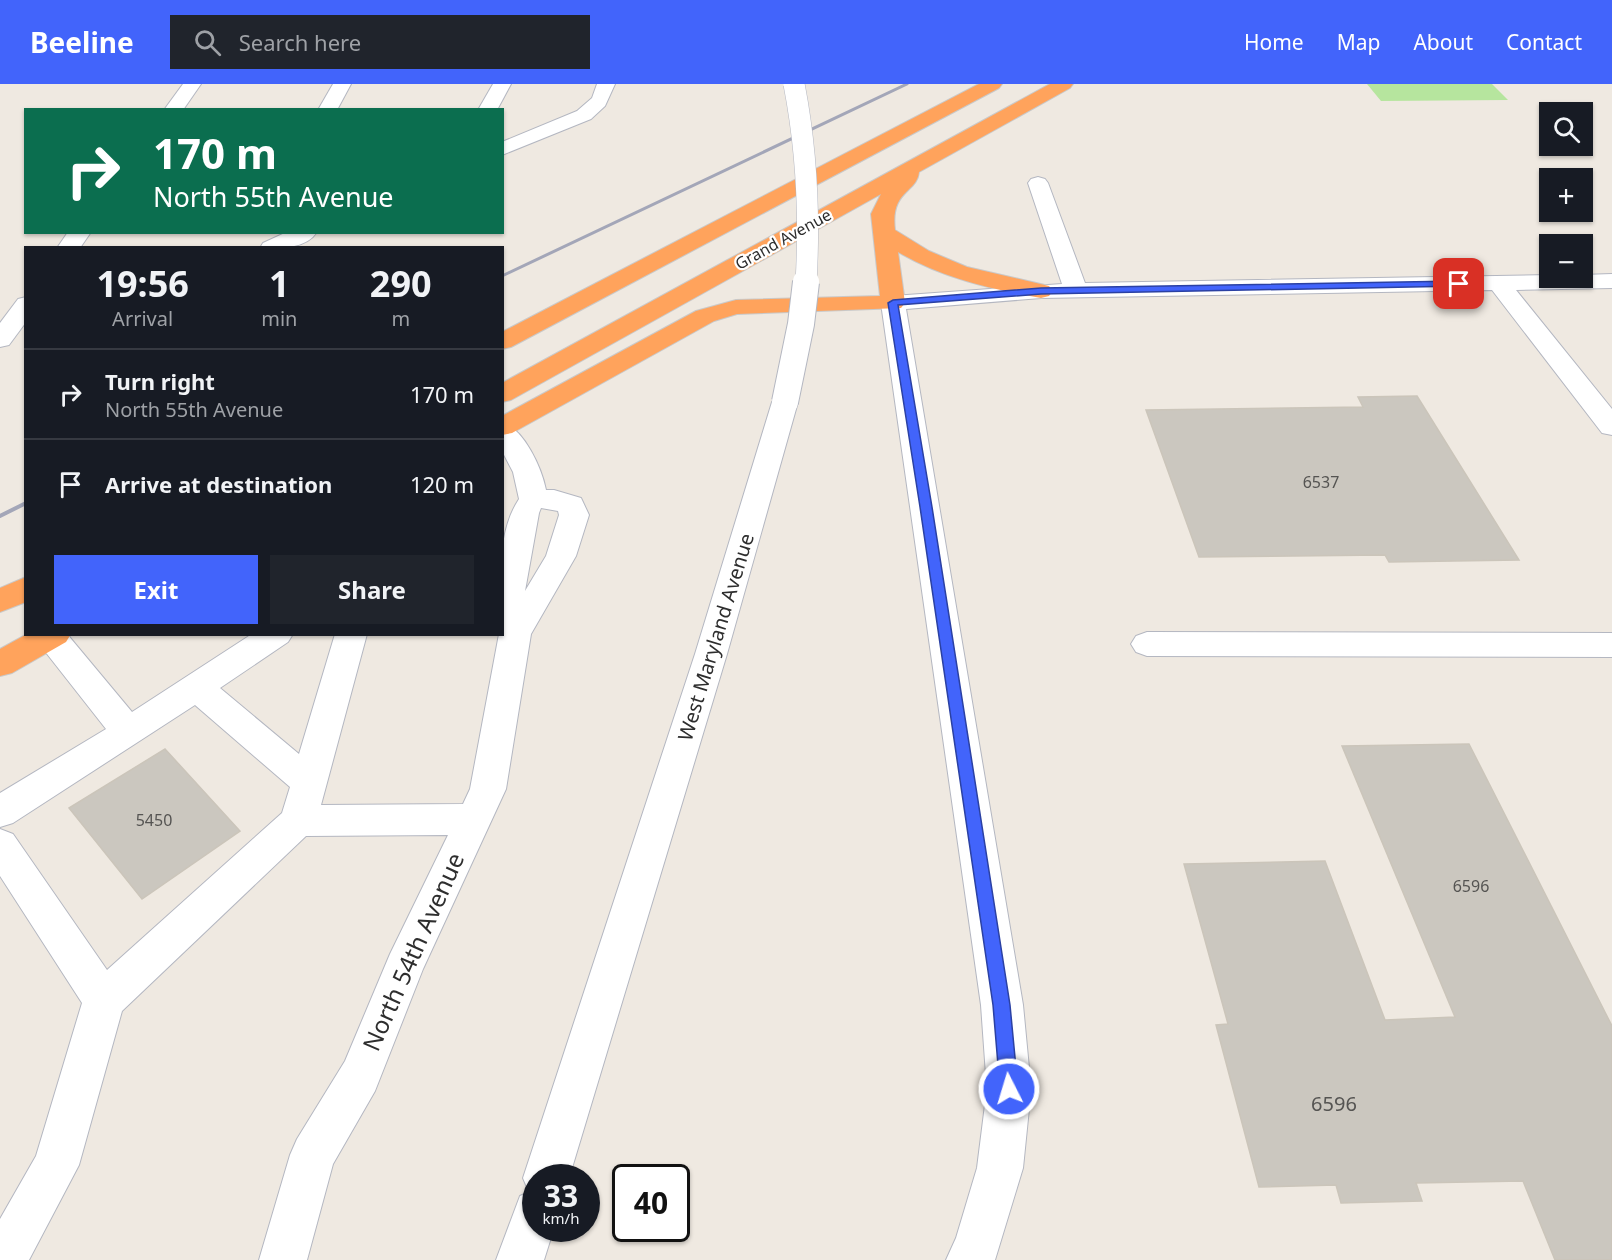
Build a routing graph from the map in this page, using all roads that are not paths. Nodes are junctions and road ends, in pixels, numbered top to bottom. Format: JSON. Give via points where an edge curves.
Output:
{"nodes":[{"id":1,"x":192,"y":84,"type":"edge"},
{"id":2,"x":342,"y":84,"type":"edge"},
{"id":3,"x":502,"y":84,"type":"edge"},
{"id":4,"x":606,"y":84,"type":"edge"},
{"id":5,"x":794,"y":84,"type":"edge"},
{"id":6,"x":993,"y":84,"type":"edge"},
{"id":7,"x":1064,"y":84,"type":"edge"},
{"id":8,"x":174,"y":108,"type":"edge"},
{"id":9,"x":328,"y":108,"type":"edge"},
{"id":10,"x":488,"y":108,"type":"edge"},
{"id":11,"x":504,"y":148,"type":"edge"},
{"id":12,"x":927,"y":159,"type":"junction"},
{"id":13,"x":1038,"y":183,"type":"dead end"},
{"id":14,"x":884,"y":232,"type":"junction"},
{"id":15,"x":302,"y":234,"type":"edge"},
{"id":16,"x":275,"y":246,"type":"edge"},
{"id":17,"x":1612,"y":281,"type":"edge"},
{"id":18,"x":1499,"y":284,"type":"junction"},
{"id":19,"x":1041,"y":291,"type":"junction"},
{"id":20,"x":1076,"y":291,"type":"junction"},
{"id":21,"x":893,"y":303,"type":"junction"},
{"id":22,"x":18,"y":307,"type":"edge"},
{"id":23,"x":0,"y":340,"type":"edge"},
{"id":24,"x":504,"y":341,"type":"edge"},
{"id":25,"x":504,"y":393,"type":"edge"},
{"id":26,"x":1612,"y":427,"type":"edge"},
{"id":27,"x":504,"y":428,"type":"edge"},
{"id":28,"x":504,"y":432,"type":"edge"},
{"id":29,"x":533,"y":499,"type":"junction"},
{"id":30,"x":24,"y":589,"type":"edge"},
{"id":31,"x":0,"y":601,"type":"edge"},
{"id":32,"x":515,"y":634,"type":"junction"},
{"id":33,"x":52,"y":636,"type":"edge"},
{"id":34,"x":55,"y":636,"type":"edge"},
{"id":35,"x":274,"y":636,"type":"edge"},
{"id":36,"x":350,"y":636,"type":"edge"},
{"id":37,"x":1147,"y":644,"type":"dead end"},
{"id":38,"x":1612,"y":645,"type":"edge"},
{"id":39,"x":0,"y":664,"type":"edge"},
{"id":40,"x":197,"y":687,"type":"junction"},
{"id":41,"x":128,"y":732,"type":"junction"},
{"id":42,"x":309,"y":783,"type":"junction"},
{"id":43,"x":0,"y":812,"type":"edge"},
{"id":44,"x":474,"y":819,"type":"junction"},
{"id":45,"x":298,"y":821,"type":"junction"},
{"id":46,"x":0,"y":845,"type":"edge"},
{"id":47,"x":104,"y":1000,"type":"junction"},
{"id":48,"x":551,"y":1164,"type":"edge"},
{"id":49,"x":526,"y":1242,"type":"edge"},
{"id":50,"x":0,"y":1257,"type":"edge"},
{"id":51,"x":283,"y":1260,"type":"edge"},
{"id":52,"x":520,"y":1260,"type":"edge"},
{"id":53,"x":970,"y":1260,"type":"edge"}],
"edges":[{"from":1,"to":8,"type":"street"},
{"from":2,"to":9,"type":"street"},
{"from":3,"to":10,"type":"street"},
{"from":4,"to":11,"type":"street","via":[[596,107],[584,115]]},
{"from":5,"to":48,"type":"street","name":"West Maryland Avenue","bridge":true,"via":[[805,148],[808,198],[797,356],[711,654]]},
{"from":6,"to":24,"type":"highway","name":"Grand Avenue"},
{"from":7,"to":12,"type":"highway","name":"Grand Avenue"},
{"from":12,"to":14,"type":"highway","via":[[889,197],[882,214]]},
{"from":12,"to":25,"type":"highway","name":"Grand Avenue"},
{"from":13,"to":20,"type":"street"},
{"from":14,"to":19,"type":"highway","via":[[906,249],[945,269]]},
{"from":14,"to":21,"type":"highway"},
{"from":15,"to":16,"type":"street"},
{"from":17,"to":18,"type":"street"},
{"from":18,"to":20,"type":"street"},
{"from":18,"to":26,"type":"street"},
{"from":19,"to":20,"type":"street"},
{"from":19,"to":21,"type":"street"},
{"from":21,"to":27,"type":"highway","via":[[719,311]]},
{"from":21,"to":53,"type":"street","via":[[1002,1005],[1009,1089],[1000,1168]]},
{"from":22,"to":23,"type":"street"},
{"from":28,"to":29,"type":"street","via":[[533,482]]},
{"from":29,"to":32,"type":"street","name":"North 54th Avenue","via":[[524,513],[505,614]]},
{"from":29,"to":32,"type":"street","name":"North 54th Avenue","via":[[554,499],[571,505],[574,515],[561,556]]},
{"from":30,"to":31,"type":"highway"},
{"from":32,"to":44,"type":"street","name":"North 54th Avenue","via":[[488,789]]},
{"from":33,"to":39,"type":"highway"},
{"from":34,"to":41,"type":"street"},
{"from":35,"to":40,"type":"street"},
{"from":36,"to":42,"type":"street"},
{"from":37,"to":38,"type":"street"},
{"from":40,"to":41,"type":"street"},
{"from":40,"to":42,"type":"street"},
{"from":41,"to":43,"type":"street"},
{"from":42,"to":45,"type":"street"},
{"from":44,"to":45,"type":"street"},
{"from":44,"to":51,"type":"street","name":"North 54th Avenue","via":[[404,967],[360,1076],[312,1155]]},
{"from":45,"to":47,"type":"street"},
{"from":46,"to":47,"type":"street"},
{"from":47,"to":50,"type":"street","via":[[56,1165],[13,1242]]},
{"from":49,"to":52,"type":"street"}]}
